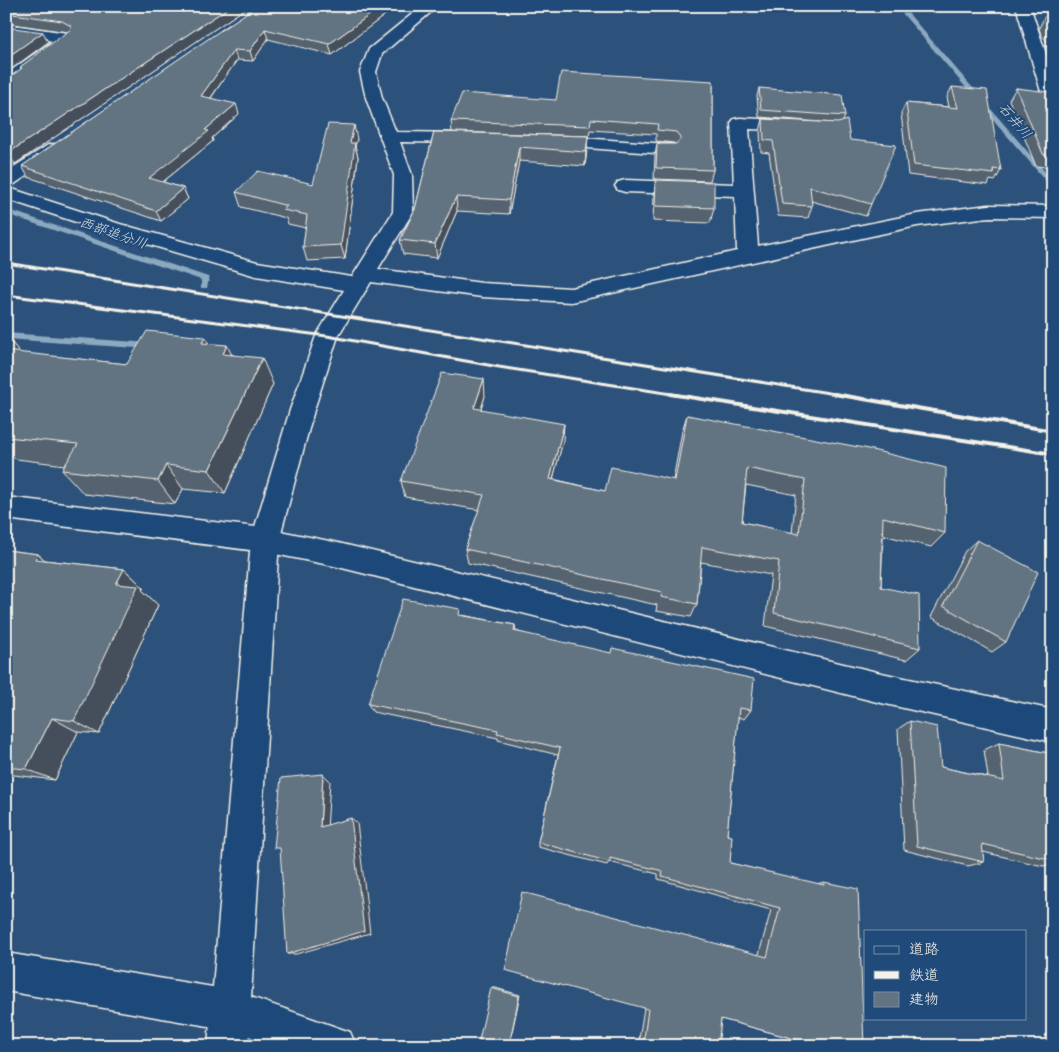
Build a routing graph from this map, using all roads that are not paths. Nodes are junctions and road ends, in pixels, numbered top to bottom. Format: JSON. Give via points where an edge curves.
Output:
{"nodes":[{"id":1,"x":1023,"y":6,"type":"edge"},
{"id":2,"x":421,"y":9,"type":"edge"},
{"id":3,"x":6,"y":29,"type":"edge"},
{"id":4,"x":6,"y":82,"type":"edge"},
{"id":5,"x":1053,"y":102,"type":"edge"},
{"id":6,"x":816,"y":127,"type":"edge"},
{"id":7,"x":71,"y":137,"type":"edge"},
{"id":8,"x":390,"y":137,"type":"junction"},
{"id":9,"x":490,"y":139,"type":"edge"},
{"id":10,"x":539,"y":141,"type":"edge"},
{"id":11,"x":668,"y":149,"type":"edge"},
{"id":12,"x":6,"y":181,"type":"edge"},
{"id":13,"x":625,"y":186,"type":"dead end"},
{"id":14,"x":742,"y":190,"type":"junction"},
{"id":15,"x":6,"y":193,"type":"edge"},
{"id":16,"x":1053,"y":212,"type":"edge"},
{"id":17,"x":748,"y":255,"type":"junction"},
{"id":18,"x":361,"y":280,"type":"junction"},
{"id":19,"x":6,"y":508,"type":"edge"},
{"id":20,"x":265,"y":540,"type":"junction"},
{"id":21,"x":1053,"y":726,"type":"edge"},
{"id":22,"x":6,"y":972,"type":"edge"},
{"id":23,"x":229,"y":1028,"type":"edge"},
{"id":24,"x":336,"y":1046,"type":"edge"}],
"edges":[{"from":1,"to":5,"type":"street"},
{"from":2,"to":8,"type":"street","via":[[375,52],[368,72],[374,98]]},
{"from":3,"to":4,"type":"street","via":[[67,38]]},
{"from":6,"to":14,"type":"street","via":[[740,123]]},
{"from":7,"to":12,"type":"street"},
{"from":8,"to":9,"type":"street"},
{"from":8,"to":18,"type":"street","via":[[403,175],[403,212]]},
{"from":10,"to":11,"type":"street"},
{"from":13,"to":14,"type":"street"},
{"from":14,"to":17,"type":"street"},
{"from":15,"to":18,"type":"street","via":[[256,269]]},
{"from":16,"to":17,"type":"street","via":[[989,211],[917,220]]},
{"from":17,"to":18,"type":"street","via":[[571,295]]},
{"from":18,"to":20,"type":"street","via":[[327,336]]},
{"from":19,"to":20,"type":"street"},
{"from":20,"to":21,"type":"street","via":[[402,569],[877,687]]},
{"from":20,"to":23,"type":"street"},
{"from":22,"to":23,"type":"street"},
{"from":23,"to":24,"type":"street"}]}
